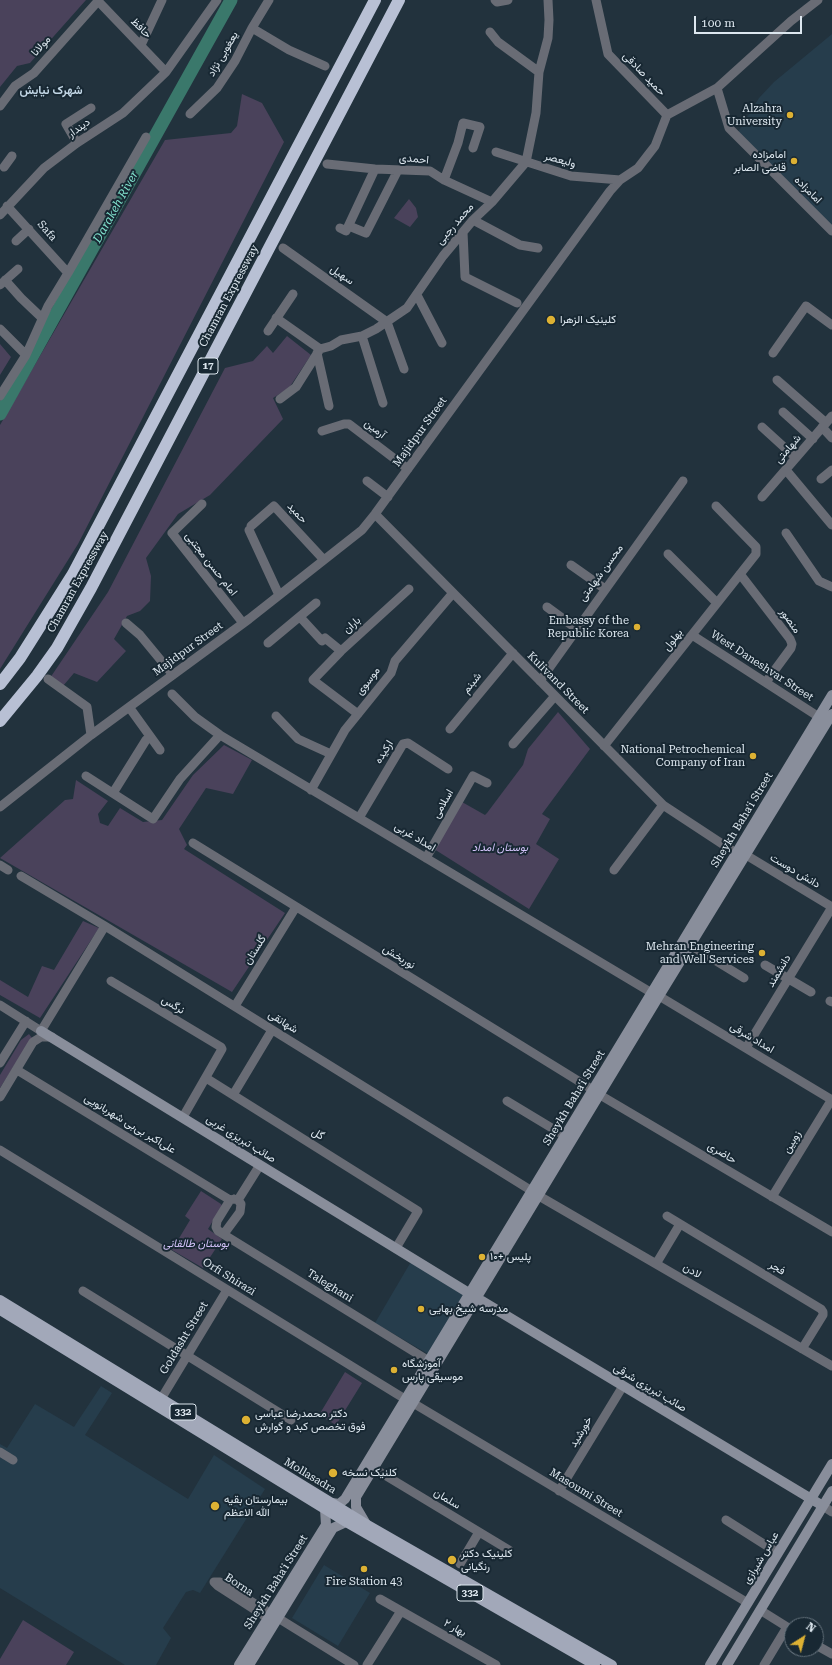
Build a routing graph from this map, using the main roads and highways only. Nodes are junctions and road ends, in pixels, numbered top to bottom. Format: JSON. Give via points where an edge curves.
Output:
{"nodes":[{"id":1,"x":375,"y":0,"type":"edge"},
{"id":2,"x":399,"y":0,"type":"edge"},
{"id":3,"x":0,"y":684,"type":"edge"},
{"id":4,"x":832,"y":695,"type":"edge"},
{"id":5,"x":832,"y":714,"type":"edge"},
{"id":6,"x":0,"y":721,"type":"edge"},
{"id":7,"x":741,"y":854,"type":"junction"},
{"id":8,"x":715,"y":897,"type":"junction"},
{"id":9,"x":655,"y":994,"type":"junction"},
{"id":10,"x":41,"y":1031,"type":"road end"},
{"id":11,"x":596,"y":1093,"type":"junction"},
{"id":12,"x":536,"y":1193,"type":"junction"},
{"id":13,"x":473,"y":1296,"type":"junction"},
{"id":14,"x":0,"y":1300,"type":"edge"},
{"id":15,"x":0,"y":1310,"type":"edge"},
{"id":16,"x":409,"y":1401,"type":"junction"},
{"id":17,"x":387,"y":1438,"type":"junction"},
{"id":18,"x":832,"y":1464,"type":"edge"},
{"id":19,"x":832,"y":1491,"type":"edge"},
{"id":20,"x":811,"y":1499,"type":"junction"},
{"id":21,"x":344,"y":1500,"type":"junction"},
{"id":22,"x":823,"y":1506,"type":"junction"},
{"id":23,"x":356,"y":1507,"type":"junction"},
{"id":24,"x":328,"y":1510,"type":"junction"},
{"id":25,"x":342,"y":1523,"type":"junction"},
{"id":26,"x":366,"y":1524,"type":"junction"},
{"id":27,"x":272,"y":1616,"type":"junction"},
{"id":28,"x":239,"y":1665,"type":"edge"},
{"id":29,"x":249,"y":1665,"type":"edge"},
{"id":30,"x":595,"y":1665,"type":"edge"},
{"id":31,"x":612,"y":1665,"type":"edge"},
{"id":32,"x":710,"y":1665,"type":"edge"},
{"id":33,"x":726,"y":1665,"type":"edge"}],
"edges":[{"from":1,"to":3,"type":"highway","name":"Chamran Expressway","number":"17","via":[[73,574],[20,658]]},
{"from":2,"to":6,"type":"highway","name":"Chamran Expressway","number":"17","via":[[91,588],[57,648]]},
{"from":4,"to":7,"type":"main road","name":"Sheykh Baha'i Street"},
{"from":5,"to":7,"type":"main road","name":"Sheykh Baha'i Street"},
{"from":7,"to":8,"type":"main road","name":"Sheykh Baha'i Street"},
{"from":8,"to":9,"type":"main road","name":"Sheykh Baha'i Street"},
{"from":8,"to":9,"type":"main road","name":"Sheykh Baha'i Street","via":[[690,945]]},
{"from":9,"to":11,"type":"main road","name":"Sheykh Baha'i Street"},
{"from":10,"to":13,"type":"main road","name":"صائب تبریزی غربی"},
{"from":11,"to":12,"type":"main road","name":"Sheykh Baha'i Street"},
{"from":11,"to":12,"type":"main road","name":"Sheykh Baha'i Street","via":[[565,1136]]},
{"from":12,"to":13,"type":"main road","name":"Sheykh Baha'i Street"},
{"from":13,"to":16,"type":"main road","name":"Sheykh Baha'i Street"},
{"from":13,"to":16,"type":"main road","name":"Sheykh Baha'i Street","via":[[429,1361]]},
{"from":13,"to":20,"type":"main road","name":"صائب تبریزی شرقی"},
{"from":14,"to":24,"type":"main road","name":"Mollasadra","number":"332","via":[[161,1399]]},
{"from":15,"to":24,"type":"main road","name":"Mollasadra","number":"332"},
{"from":16,"to":17,"type":"main road","name":"Sheykh Baha'i Street"},
{"from":17,"to":21,"type":"main road","name":"Sheykh Baha'i Street"},
{"from":17,"to":23,"type":"main road","name":"Sheykh Baha'i Street","via":[[356,1497]]},
{"from":18,"to":20,"type":"main road","name":"عباس شیرازی"},
{"from":19,"to":22,"type":"main road"},
{"from":20,"to":22,"type":"main road"},
{"from":20,"to":32,"type":"main road","name":"عباس شیرازی"},
{"from":21,"to":23,"type":"main road"},
{"from":21,"to":24,"type":"main road"},
{"from":22,"to":33,"type":"main road"},
{"from":23,"to":26,"type":"main road"},
{"from":24,"to":25,"type":"main road","name":"Mollasadra","number":"332"},
{"from":24,"to":26,"type":"main road","name":"Mollasadra","number":"332"},
{"from":24,"to":27,"type":"main road","name":"Sheykh Baha'i Street","via":[[326,1525]]},
{"from":25,"to":27,"type":"main road","name":"Sheykh Baha'i Street","via":[[333,1528]]},
{"from":25,"to":30,"type":"main road","name":"Mollasadra","number":"332"},
{"from":26,"to":31,"type":"main road","name":"Mollasadra","number":"332"},
{"from":27,"to":28,"type":"main road","name":"Sheykh Baha'i Street"},
{"from":27,"to":29,"type":"main road","name":"Sheykh Baha'i Street"}]}
